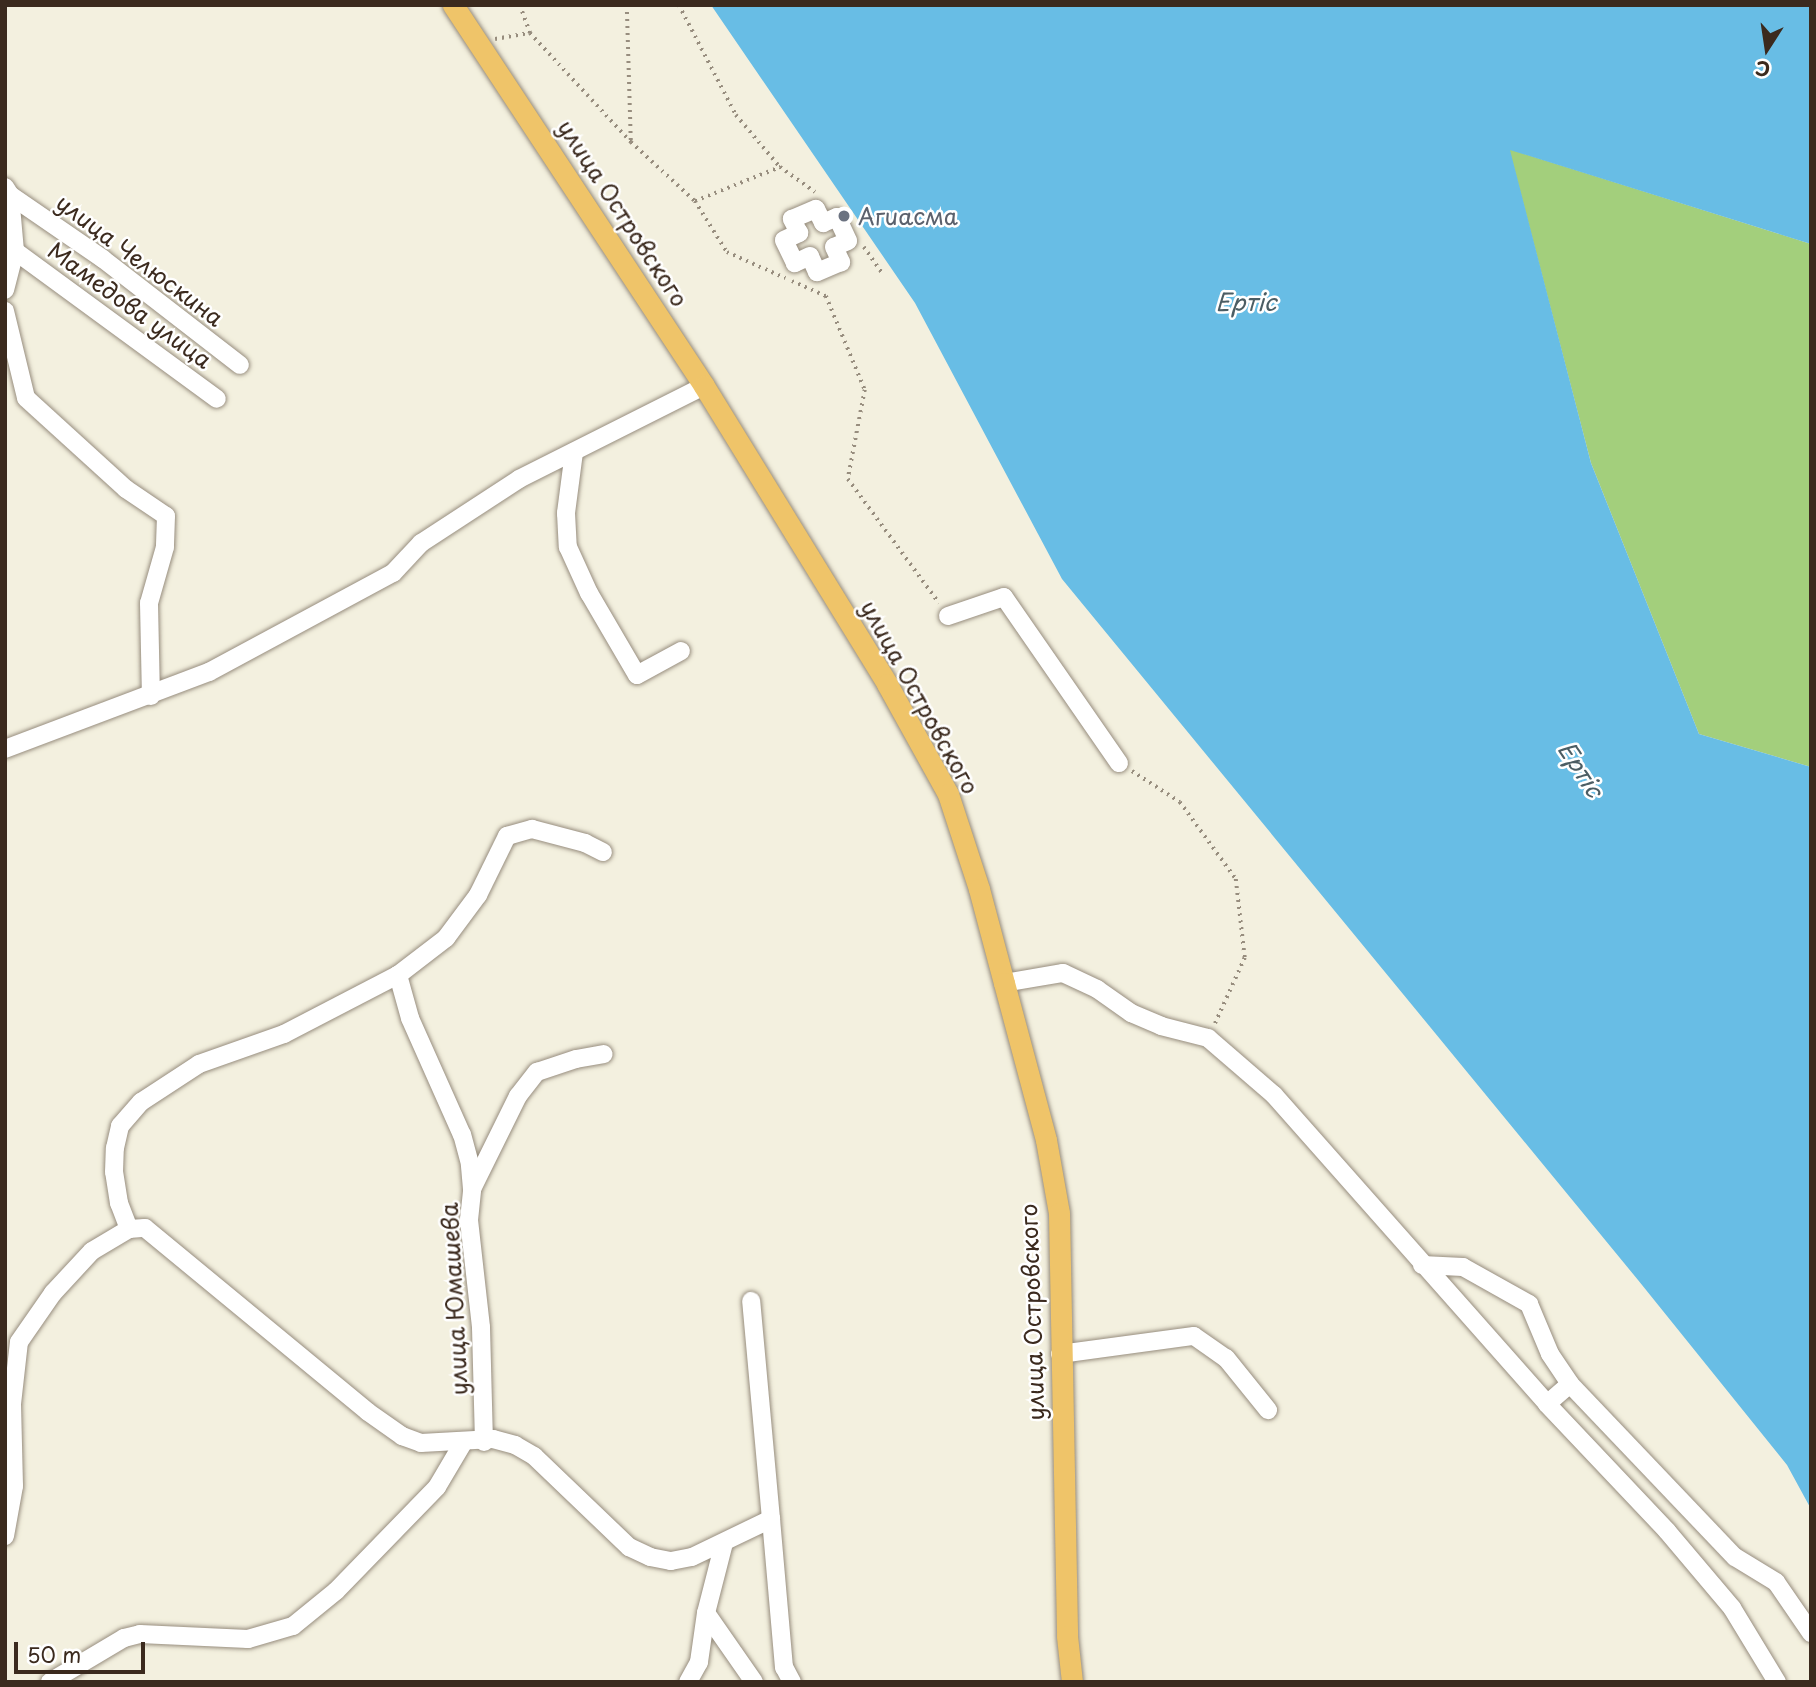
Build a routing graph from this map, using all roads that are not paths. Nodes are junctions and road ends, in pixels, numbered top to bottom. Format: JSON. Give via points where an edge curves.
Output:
{"nodes":[{"id":1,"x":453,"y":5,"type":"edge"},
{"id":2,"x":8,"y":191,"type":"edge"},
{"id":3,"x":799,"y":233,"type":"joint"},
{"id":4,"x":15,"y":251,"type":"junction"},
{"id":5,"x":5,"y":290,"type":"edge"},
{"id":6,"x":5,"y":311,"type":"edge"},
{"id":7,"x":240,"y":365,"type":"dead end"},
{"id":8,"x":704,"y":386,"type":"junction"},
{"id":9,"x":217,"y":399,"type":"dead end"},
{"id":10,"x":574,"y":452,"type":"junction"},
{"id":11,"x":948,"y":616,"type":"road end"},
{"id":12,"x":681,"y":651,"type":"dead end"},
{"id":13,"x":151,"y":696,"type":"junction"},
{"id":14,"x":5,"y":749,"type":"edge"},
{"id":15,"x":1119,"y":762,"type":"road end"},
{"id":16,"x":603,"y":852,"type":"dead end"},
{"id":17,"x":398,"y":975,"type":"junction"},
{"id":18,"x":1004,"y":982,"type":"junction"},
{"id":19,"x":604,"y":1054,"type":"dead end"},
{"id":20,"x":472,"y":1189,"type":"junction"},
{"id":21,"x":137,"y":1228,"type":"junction"},
{"id":22,"x":1422,"y":1265,"type":"junction"},
{"id":23,"x":751,"y":1301,"type":"dead end"},
{"id":24,"x":1060,"y":1354,"type":"junction"},
{"id":25,"x":1570,"y":1384,"type":"junction"},
{"id":26,"x":1547,"y":1404,"type":"junction"},
{"id":27,"x":1268,"y":1410,"type":"dead end"},
{"id":28,"x":472,"y":1442,"type":"junction"},
{"id":29,"x":771,"y":1519,"type":"junction"},
{"id":30,"x":5,"y":1536,"type":"edge"},
{"id":31,"x":724,"y":1543,"type":"junction"},
{"id":32,"x":706,"y":1613,"type":"junction"},
{"id":33,"x":1811,"y":1633,"type":"edge"},
{"id":34,"x":50,"y":1682,"type":"edge"},
{"id":35,"x":688,"y":1682,"type":"edge"},
{"id":36,"x":754,"y":1682,"type":"edge"},
{"id":37,"x":792,"y":1682,"type":"edge"},
{"id":38,"x":1072,"y":1682,"type":"edge"},
{"id":39,"x":1777,"y":1682,"type":"edge"}],
"edges":[{"from":1,"to":8,"type":"main road","name":"улица Островского"},
{"from":2,"to":4,"type":"street"},
{"from":2,"to":7,"type":"street","name":"улица Челюскина"},
{"from":3,"to":3,"type":"street","via":[[792,219],[816,209],[823,223],[837,217],[848,241],[834,247],[841,262],[817,272],[810,256],[795,263],[784,240]]},
{"from":4,"to":5,"type":"street"},
{"from":4,"to":9,"type":"street","name":"Мамедова улица"},
{"from":6,"to":13,"type":"street","via":[[26,398],[126,489],[166,516],[165,547],[149,603]]},
{"from":8,"to":10,"type":"street"},
{"from":8,"to":18,"type":"main road","name":"улица Островского","via":[[887,684],[948,794]]},
{"from":10,"to":12,"type":"street","via":[[566,513],[568,547],[589,593],[638,675]]},
{"from":10,"to":13,"type":"street","via":[[519,479],[421,543],[393,573],[209,672]]},
{"from":11,"to":15,"type":"street","via":[[1004,597]]},
{"from":13,"to":14,"type":"street"},
{"from":16,"to":17,"type":"street","via":[[532,829],[507,836],[478,895],[446,938]]},
{"from":17,"to":20,"type":"street","via":[[410,1018],[462,1135]]},
{"from":17,"to":21,"type":"street","via":[[284,1034],[199,1065],[141,1102],[120,1126],[114,1172],[119,1203]]},
{"from":18,"to":22,"type":"street","via":[[1063,973],[1097,989],[1130,1013],[1208,1038],[1274,1095]]},
{"from":18,"to":24,"type":"main road","name":"улица Островского","via":[[1046,1140],[1059,1213]]},
{"from":19,"to":20,"type":"street","name":"улица Юмашева","via":[[537,1072],[518,1096]]},
{"from":20,"to":28,"type":"street","name":"улица Юмашева","via":[[469,1220],[481,1327]]},
{"from":21,"to":28,"type":"street","via":[[402,1436],[421,1443]]},
{"from":21,"to":30,"type":"street","via":[[92,1251],[53,1293],[19,1342],[12,1404],[14,1486]]},
{"from":22,"to":25,"type":"street","via":[[1463,1267],[1529,1304],[1550,1354]]},
{"from":22,"to":26,"type":"street"},
{"from":23,"to":29,"type":"street"},
{"from":24,"to":27,"type":"street","via":[[1194,1336],[1226,1358]]},
{"from":24,"to":38,"type":"main road","name":"улица Островского"},
{"from":25,"to":26,"type":"street"},
{"from":25,"to":33,"type":"street","via":[[1735,1557],[1776,1582]]},
{"from":26,"to":39,"type":"street","via":[[1667,1531],[1732,1608]]},
{"from":28,"to":31,"type":"street","via":[[493,1439],[534,1456],[629,1547],[650,1557],[692,1558]]},
{"from":28,"to":34,"type":"street","via":[[437,1488],[336,1591],[293,1626],[248,1639],[140,1634],[124,1638]]},
{"from":29,"to":31,"type":"street"},
{"from":29,"to":37,"type":"street","via":[[784,1667]]},
{"from":31,"to":32,"type":"street"},
{"from":32,"to":35,"type":"street","via":[[699,1662]]},
{"from":32,"to":36,"type":"street"}]}
